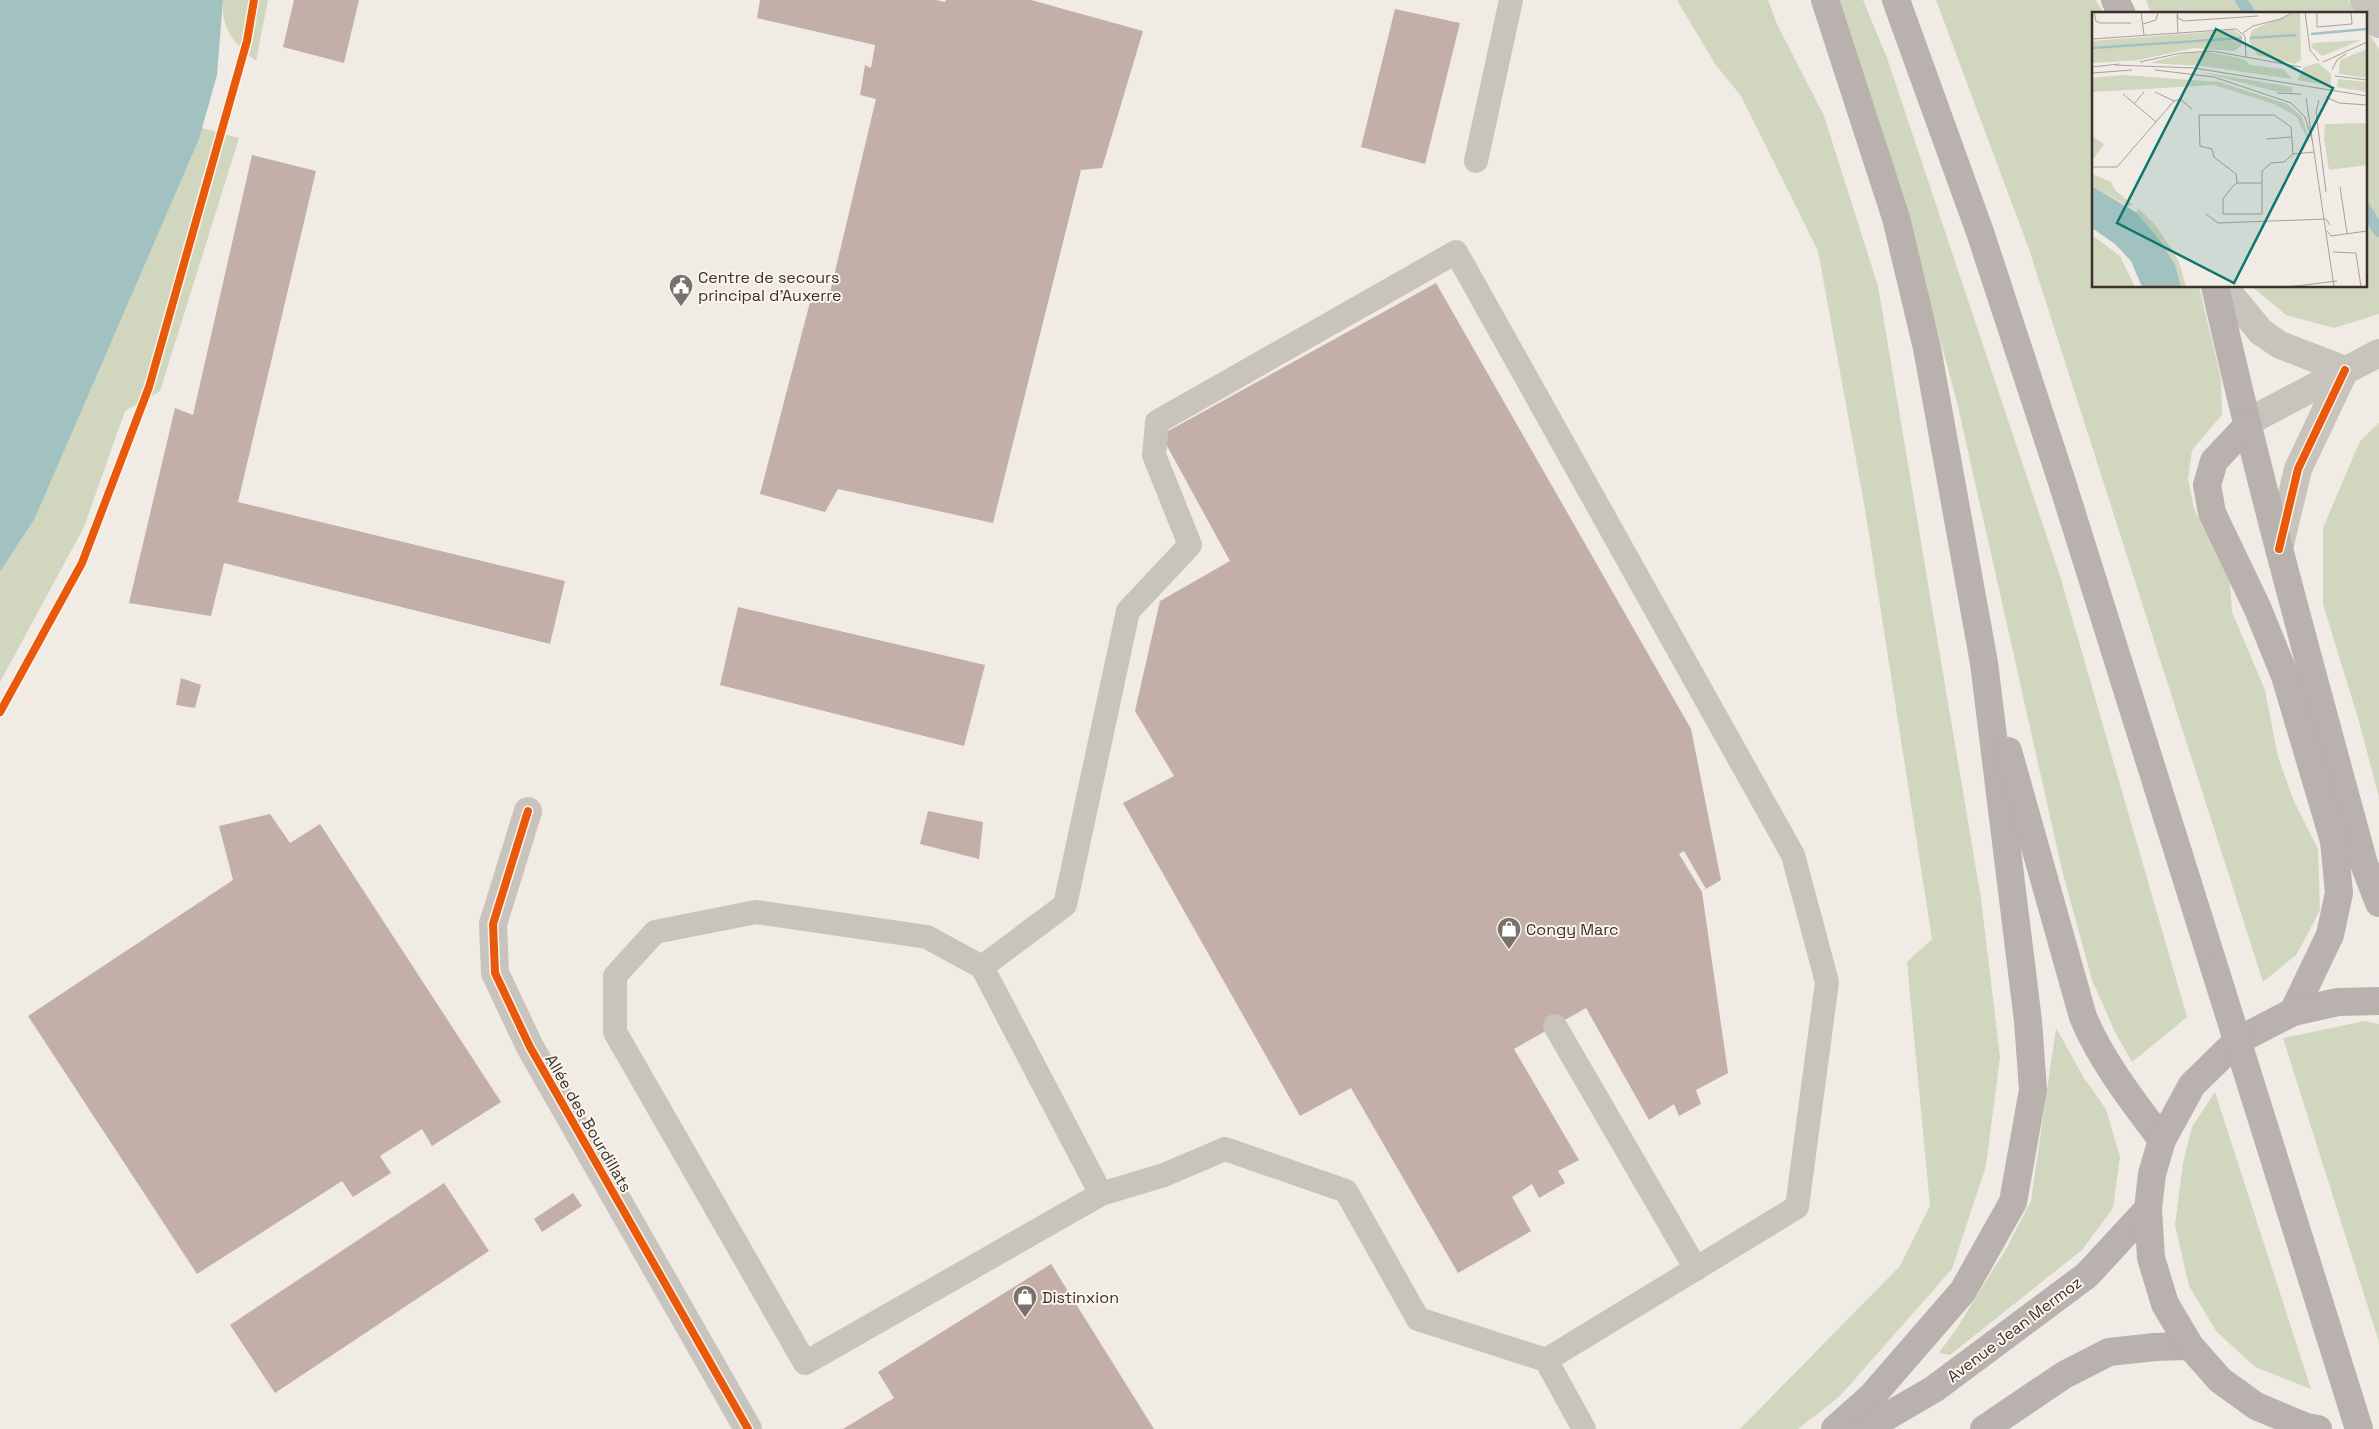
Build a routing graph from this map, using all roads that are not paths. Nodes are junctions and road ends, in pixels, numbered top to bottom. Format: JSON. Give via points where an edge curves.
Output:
{"nodes":[{"id":1,"x":1511,"y":0,"type":"edge"},
{"id":2,"x":1825,"y":0,"type":"edge"},
{"id":3,"x":1896,"y":0,"type":"edge"},
{"id":4,"x":2115,"y":0,"type":"edge"},
{"id":5,"x":2364,"y":0,"type":"edge"},
{"id":6,"x":2121,"y":12,"type":"edge"},
{"id":7,"x":2379,"y":24,"type":"edge"},
{"id":8,"x":1476,"y":161,"type":"dead end"},
{"id":9,"x":2215,"y":288,"type":"edge"},
{"id":10,"x":2225,"y":288,"type":"edge"},
{"id":11,"x":2379,"y":353,"type":"edge"},
{"id":12,"x":2345,"y":370,"type":"junction"},
{"id":13,"x":2246,"y":427,"type":"junction"},
{"id":14,"x":2278,"y":549,"type":"junction"},
{"id":15,"x":1984,"y":662,"type":"junction"},
{"id":16,"x":528,"y":811,"type":"dead end"},
{"id":17,"x":2379,"y":903,"type":"edge"},
{"id":18,"x":982,"y":967,"type":"junction"},
{"id":19,"x":2379,"y":1001,"type":"edge"},
{"id":20,"x":2293,"y":1012,"type":"junction"},
{"id":21,"x":1555,"y":1026,"type":"dead end"},
{"id":22,"x":2162,"y":1140,"type":"junction"},
{"id":23,"x":1101,"y":1194,"type":"junction"},
{"id":24,"x":2148,"y":1209,"type":"junction"},
{"id":25,"x":1696,"y":1269,"type":"junction"},
{"id":26,"x":2190,"y":1346,"type":"junction"},
{"id":27,"x":1546,"y":1360,"type":"junction"},
{"id":28,"x":2257,"y":1418,"type":"edge"},
{"id":29,"x":748,"y":1429,"type":"edge"},
{"id":30,"x":1584,"y":1429,"type":"edge"},
{"id":31,"x":1835,"y":1429,"type":"edge"},
{"id":32,"x":1865,"y":1429,"type":"edge"},
{"id":33,"x":1984,"y":1429,"type":"edge"},
{"id":34,"x":2318,"y":1429,"type":"edge"},
{"id":35,"x":2359,"y":1429,"type":"edge"}],
"edges":[{"from":1,"to":8,"type":"lane"},
{"from":2,"to":15,"type":"main road","via":[[1896,218],[1927,348]]},
{"from":3,"to":35,"type":"main road","bridge":true,"via":[[1980,232],[2062,479]]},
{"from":4,"to":6,"type":"main road"},
{"from":5,"to":7,"type":"street"},
{"from":9,"to":13,"type":"main road"},
{"from":10,"to":12,"type":"street","via":[[2261,332],[2280,345]]},
{"from":11,"to":12,"type":"street"},
{"from":12,"to":13,"type":"street","via":[[2258,417]]},
{"from":12,"to":14,"type":"street","via":[[2298,469]]},
{"from":13,"to":14,"type":"main road"},
{"from":13,"to":20,"type":"main road","via":[[2214,460],[2207,485],[2212,513],[2257,606],[2285,676],[2334,841],[2339,893],[2330,935]]},
{"from":14,"to":17,"type":"main road","via":[[2364,864]]},
{"from":15,"to":22,"type":"main road","via":[[2082,1017],[2116,1079]]},
{"from":15,"to":31,"type":"main road","via":[[2028,1021],[2033,1090],[2013,1202],[1963,1291],[1872,1396]]},
{"from":16,"to":29,"type":"street","name":"Allée des Bourdillats","via":[[493,924],[495,973],[530,1047]]},
{"from":18,"to":23,"type":"lane"},
{"from":18,"to":23,"type":"lane","via":[[927,937],[756,912],[655,932],[615,976],[615,1032],[805,1363]]},
{"from":18,"to":25,"type":"lane","via":[[1065,905],[1128,611],[1190,545],[1154,455],[1157,422],[1456,252],[1793,855],[1827,982],[1797,1207]]},
{"from":19,"to":20,"type":"main road","via":[[2338,1002]]},
{"from":20,"to":22,"type":"main road","via":[[2237,1041],[2192,1085]]},
{"from":21,"to":25,"type":"lane"},
{"from":22,"to":24,"type":"main road","via":[[2152,1174]]},
{"from":23,"to":27,"type":"lane","via":[[1164,1175],[1225,1149],[1346,1191],[1418,1320]]},
{"from":24,"to":26,"type":"main road","via":[[2152,1258],[2165,1304]]},
{"from":24,"to":32,"type":"main road","name":"Avenue Jean Mermoz","via":[[2080,1281],[1934,1388]]},
{"from":25,"to":27,"type":"lane"},
{"from":26,"to":28,"type":"main road"},
{"from":26,"to":33,"type":"main road","via":[[2109,1352],[2064,1376]]},
{"from":27,"to":30,"type":"lane"},
{"from":28,"to":34,"type":"main road"}]}
